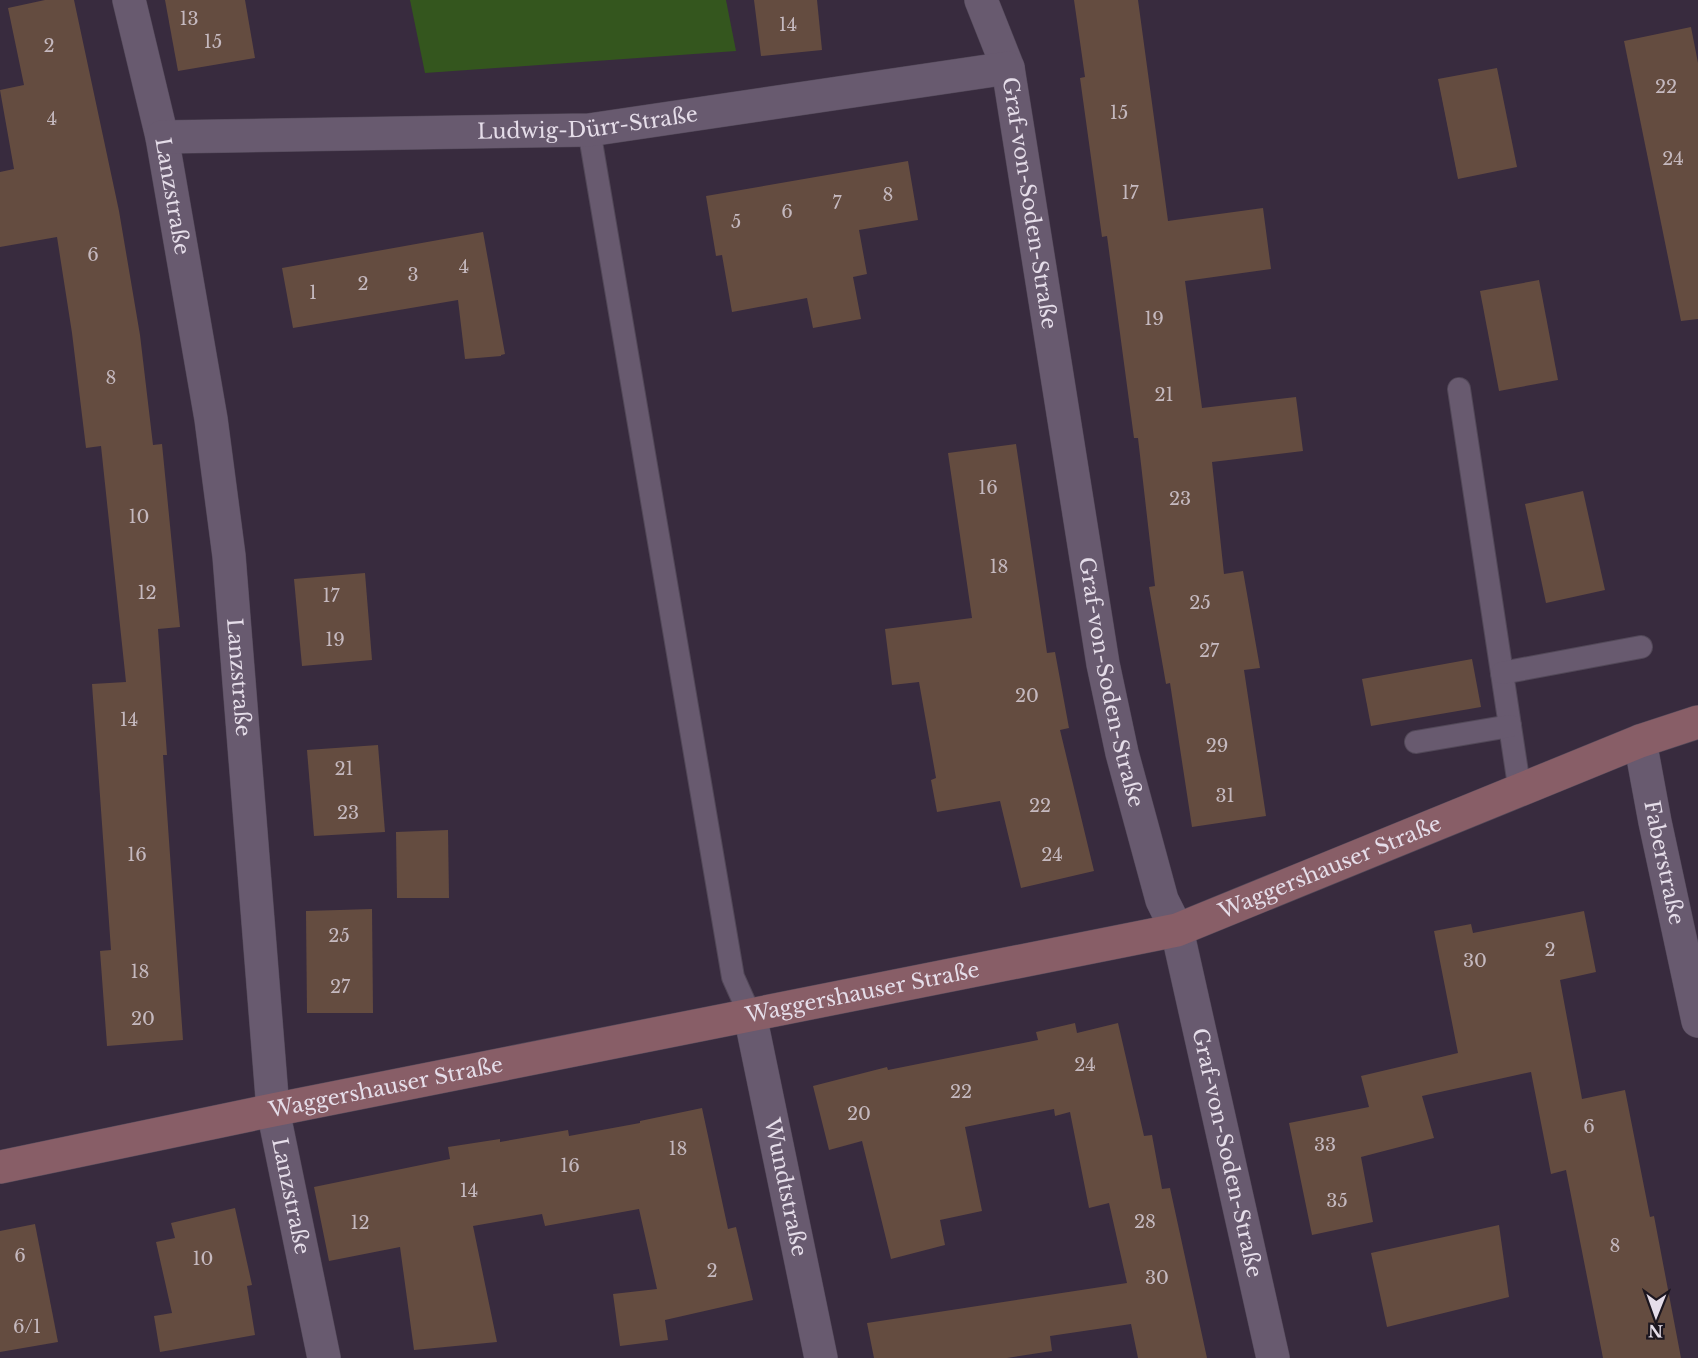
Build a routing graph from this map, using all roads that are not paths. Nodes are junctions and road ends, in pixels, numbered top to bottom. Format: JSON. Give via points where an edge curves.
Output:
{"nodes":[{"id":1,"x":129,"y":0,"type":"edge"},
{"id":2,"x":981,"y":0,"type":"edge"},
{"id":3,"x":1008,"y":68,"type":"junction"},
{"id":4,"x":589,"y":130,"type":"junction"},
{"id":5,"x":162,"y":137,"type":"junction"},
{"id":6,"x":1459,"y":389,"type":"dead end"},
{"id":7,"x":1641,"y":646,"type":"dead end"},
{"id":8,"x":1502,"y":673,"type":"junction"},
{"id":9,"x":1698,"y":722,"type":"edge"},
{"id":10,"x":1510,"y":726,"type":"junction"},
{"id":11,"x":1640,"y":741,"type":"junction"},
{"id":12,"x":1416,"y":742,"type":"dead end"},
{"id":13,"x":1520,"y":792,"type":"junction"},
{"id":14,"x":1178,"y":930,"type":"junction"},
{"id":15,"x":750,"y":1016,"type":"junction"},
{"id":16,"x":1698,"y":1021,"type":"edge"},
{"id":17,"x":273,"y":1110,"type":"junction"},
{"id":18,"x":0,"y":1167,"type":"edge"},
{"id":19,"x":324,"y":1358,"type":"edge"},
{"id":20,"x":821,"y":1358,"type":"edge"},
{"id":21,"x":1273,"y":1358,"type":"edge"}],
"edges":[{"from":1,"to":5,"type":"street","name":"Lanzstraße"},
{"from":2,"to":3,"type":"street","name":"Graf-von-Soden-Straße"},
{"from":3,"to":4,"type":"street","name":"Ludwig-Dürr-Straße"},
{"from":3,"to":14,"type":"street","name":"Graf-von-Soden-Straße","via":[[1102,664],[1162,900]]},
{"from":4,"to":5,"type":"street","name":"Ludwig-Dürr-Straße"},
{"from":4,"to":15,"type":"lane","via":[[733,977]]},
{"from":5,"to":17,"type":"street","name":"Lanzstraße","via":[[211,419],[228,556]]},
{"from":6,"to":8,"type":"lane"},
{"from":7,"to":8,"type":"lane"},
{"from":8,"to":10,"type":"lane"},
{"from":9,"to":11,"type":"street","name":"Waggershauser Straße"},
{"from":10,"to":12,"type":"lane"},
{"from":10,"to":13,"type":"lane"},
{"from":11,"to":13,"type":"street","name":"Waggershauser Straße"},
{"from":11,"to":16,"type":"street","name":"Faberstraße"},
{"from":13,"to":14,"type":"street","name":"Waggershauser Straße"},
{"from":14,"to":15,"type":"street","name":"Waggershauser Straße"},
{"from":14,"to":21,"type":"street","name":"Graf-von-Soden-Straße"},
{"from":15,"to":17,"type":"street","name":"Waggershauser Straße"},
{"from":15,"to":20,"type":"street","name":"Wundtstraße"},
{"from":17,"to":18,"type":"street","name":"Waggershauser Straße"},
{"from":17,"to":19,"type":"street","name":"Lanzstraße"}]}
